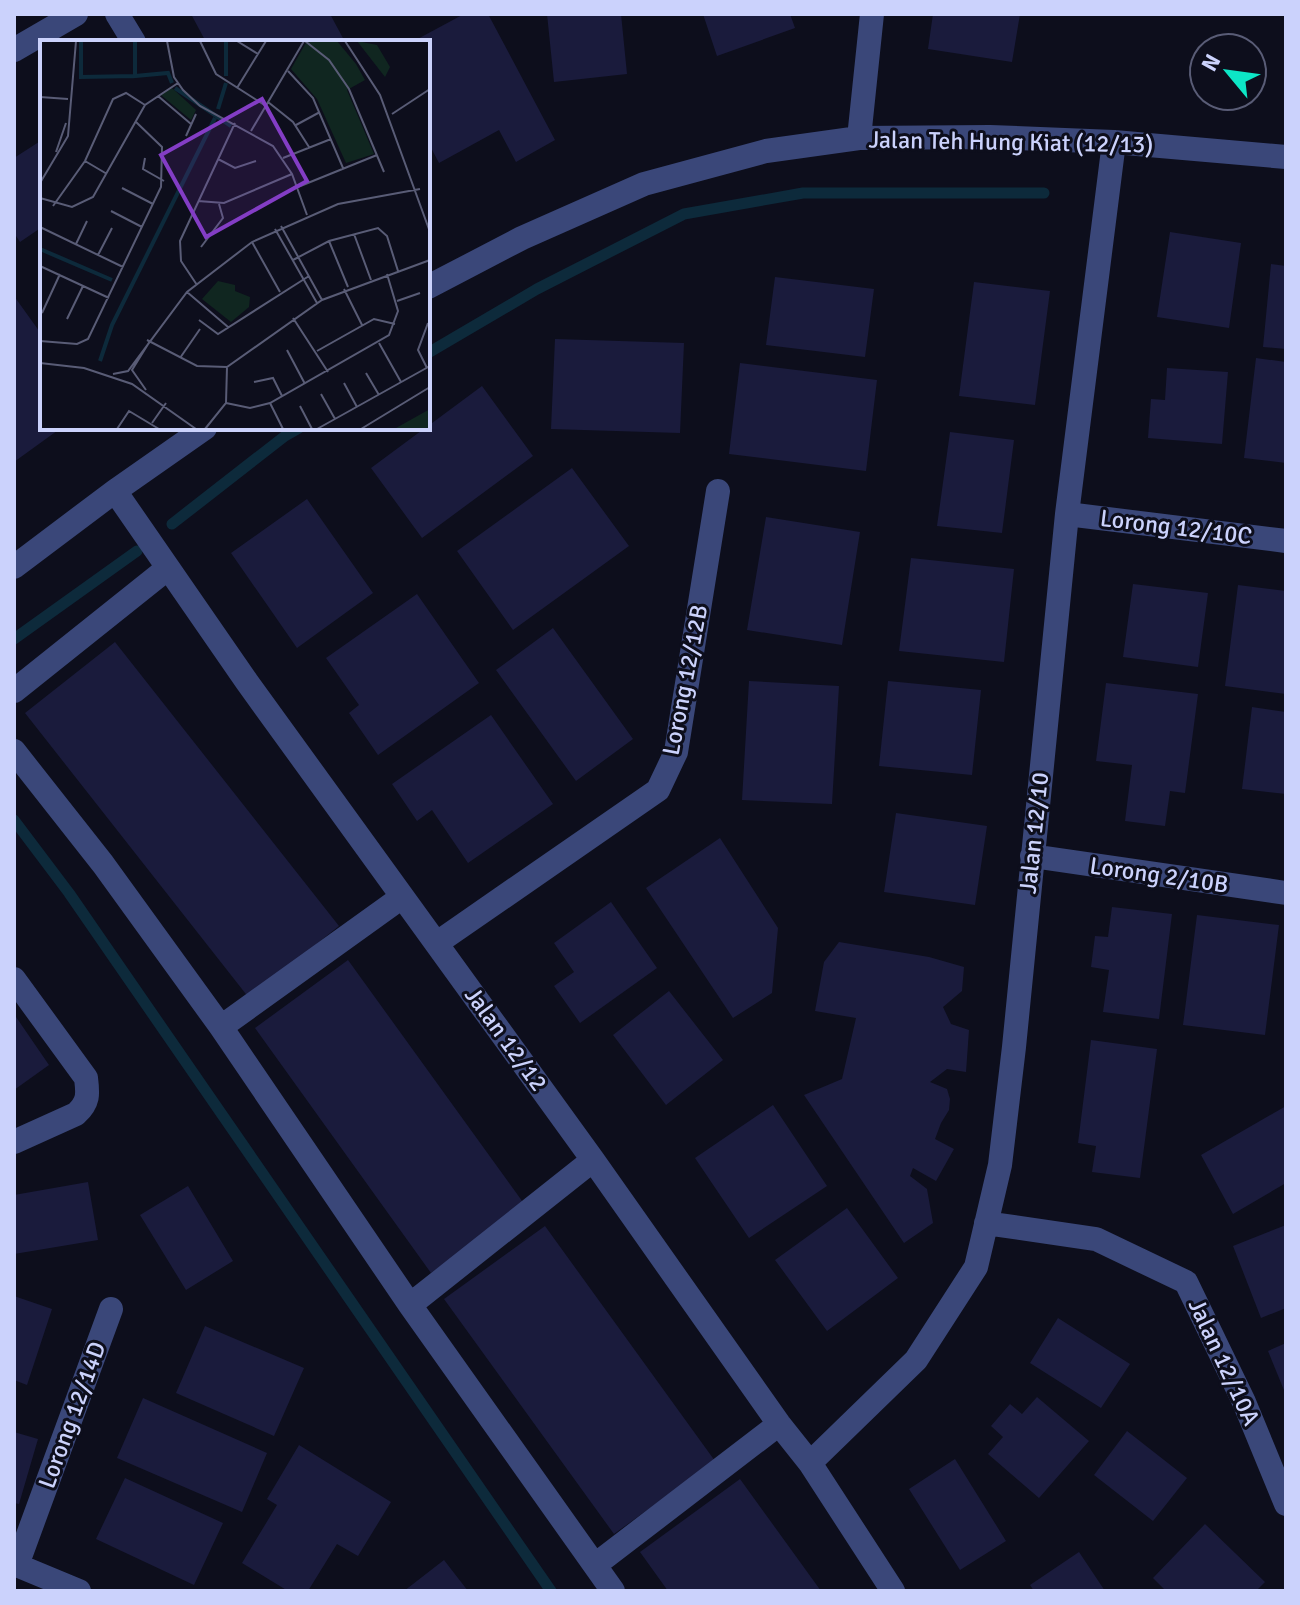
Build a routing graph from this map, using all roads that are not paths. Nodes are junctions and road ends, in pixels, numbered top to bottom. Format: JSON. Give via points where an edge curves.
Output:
{"nodes":[{"id":1,"x":76,"y":14,"type":"edge"},
{"id":2,"x":117,"y":14,"type":"edge"},
{"id":3,"x":872,"y":14,"type":"edge"},
{"id":4,"x":133,"y":40,"type":"edge"},
{"id":5,"x":14,"y":50,"type":"edge"},
{"id":6,"x":859,"y":138,"type":"junction"},
{"id":7,"x":1114,"y":142,"type":"junction"},
{"id":8,"x":1286,"y":157,"type":"edge"},
{"id":9,"x":430,"y":286,"type":"edge"},
{"id":10,"x":202,"y":430,"type":"edge"},
{"id":11,"x":115,"y":491,"type":"junction"},
{"id":12,"x":718,"y":491,"type":"dead end"},
{"id":13,"x":1067,"y":514,"type":"junction"},
{"id":14,"x":1286,"y":541,"type":"edge"},
{"id":15,"x":14,"y":567,"type":"edge"},
{"id":16,"x":168,"y":568,"type":"junction"},
{"id":17,"x":14,"y":691,"type":"edge"},
{"id":18,"x":14,"y":751,"type":"edge"},
{"id":19,"x":1032,"y":856,"type":"junction"},
{"id":20,"x":1286,"y":893,"type":"edge"},
{"id":21,"x":402,"y":897,"type":"junction"},
{"id":22,"x":437,"y":943,"type":"junction"},
{"id":23,"x":14,"y":979,"type":"edge"},
{"id":24,"x":221,"y":1027,"type":"junction"},
{"id":25,"x":14,"y":1142,"type":"edge"},
{"id":26,"x":593,"y":1160,"type":"junction"},
{"id":27,"x":986,"y":1223,"type":"junction"},
{"id":28,"x":410,"y":1305,"type":"junction"},
{"id":29,"x":111,"y":1309,"type":"dead end"},
{"id":30,"x":779,"y":1424,"type":"junction"},
{"id":31,"x":810,"y":1463,"type":"junction"},
{"id":32,"x":1286,"y":1504,"type":"edge"},
{"id":33,"x":15,"y":1565,"type":"edge"},
{"id":34,"x":595,"y":1565,"type":"junction"},
{"id":35,"x":79,"y":1591,"type":"edge"},
{"id":36,"x":613,"y":1591,"type":"edge"},
{"id":37,"x":893,"y":1591,"type":"edge"}],
"edges":[{"from":1,"to":5,"type":"street"},
{"from":2,"to":4,"type":"street"},
{"from":3,"to":6,"type":"street"},
{"from":6,"to":7,"type":"street","name":"Jalan Teh Hung Kiat (12/13)"},
{"from":6,"to":9,"type":"street","name":"Jalan Teh Hung Kiat (12/13)","via":[[766,151],[644,184]]},
{"from":7,"to":8,"type":"street","name":"Jalan Teh Hung Kiat (12/13)"},
{"from":7,"to":13,"type":"street","name":"Jalan 12/10"},
{"from":10,"to":11,"type":"street"},
{"from":11,"to":15,"type":"street"},
{"from":11,"to":16,"type":"street","name":"Jalan 12/12"},
{"from":12,"to":22,"type":"street","name":"Lorong 12/12B","via":[[676,752],[658,790]]},
{"from":13,"to":14,"type":"street","name":"Lorong 12/10C"},
{"from":13,"to":19,"type":"street","name":"Jalan 12/10"},
{"from":16,"to":17,"type":"street"},
{"from":16,"to":21,"type":"street","name":"Jalan 12/12"},
{"from":18,"to":24,"type":"street"},
{"from":19,"to":20,"type":"street","name":"Lorong 2/10B"},
{"from":19,"to":27,"type":"street","name":"Jalan 12/10","via":[[1000,1165]]},
{"from":21,"to":22,"type":"street","name":"Jalan 12/12"},
{"from":21,"to":24,"type":"street"},
{"from":22,"to":26,"type":"street","name":"Jalan 12/12"},
{"from":23,"to":25,"type":"street","via":[[86,1078],[88,1093],[76,1114]]},
{"from":24,"to":28,"type":"street"},
{"from":26,"to":28,"type":"street"},
{"from":26,"to":30,"type":"street","name":"Jalan 12/12"},
{"from":27,"to":31,"type":"street","name":"Jalan 12/10","via":[[976,1267],[916,1360]]},
{"from":27,"to":32,"type":"street","name":"Jalan 12/10A","via":[[1096,1239],[1186,1282]]},
{"from":28,"to":34,"type":"street"},
{"from":29,"to":33,"type":"street","name":"Lorong 12/14D"},
{"from":30,"to":31,"type":"street","name":"Jalan 12/12"},
{"from":30,"to":34,"type":"street"},
{"from":31,"to":37,"type":"street","name":"Jalan 12/12"},
{"from":33,"to":35,"type":"street"},
{"from":34,"to":36,"type":"street"}]}
